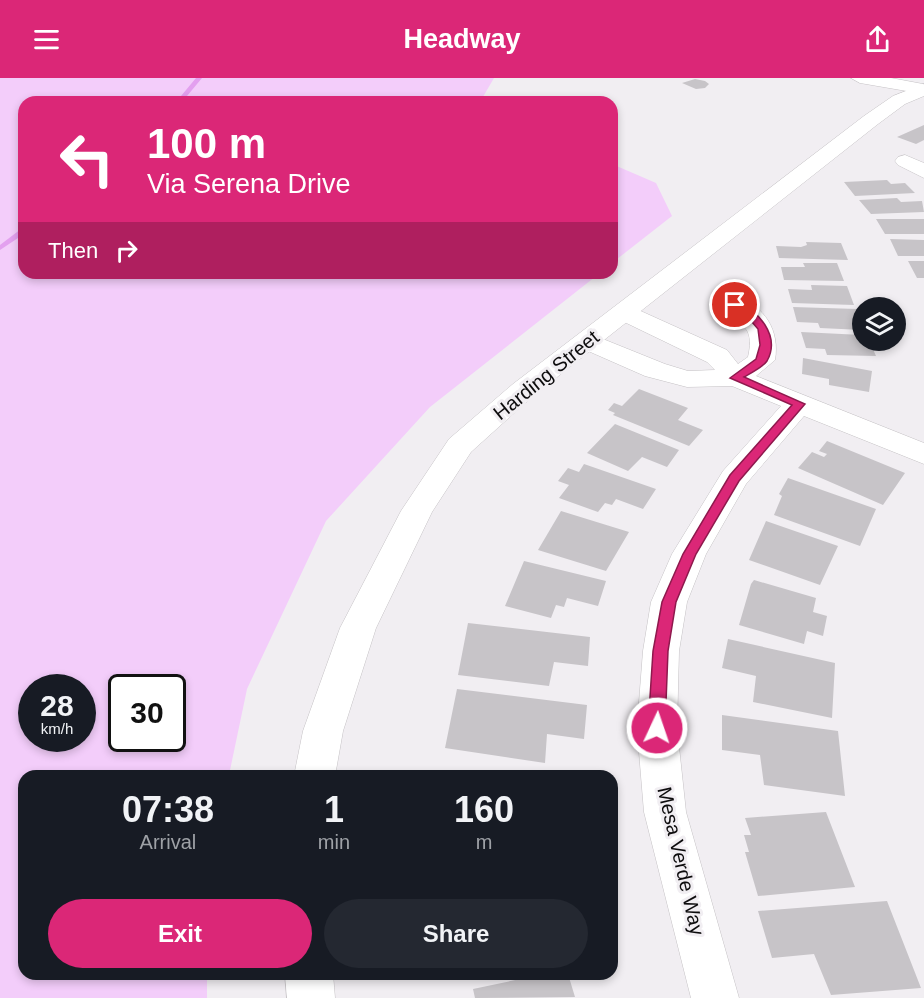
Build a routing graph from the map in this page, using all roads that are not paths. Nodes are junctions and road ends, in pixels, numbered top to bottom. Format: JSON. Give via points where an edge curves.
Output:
{"nodes":[{"id":1,"x":860,"y":78,"type":"edge"},
{"id":2,"x":923,"y":89,"type":"edge"},
{"id":3,"x":905,"y":161,"type":"dead end"},
{"id":4,"x":924,"y":172,"type":"edge"},
{"id":5,"x":735,"y":305,"type":"dead end"},
{"id":6,"x":625,"y":313,"type":"junction"},
{"id":7,"x":588,"y":341,"type":"junction"},
{"id":8,"x":736,"y":378,"type":"junction"},
{"id":9,"x":799,"y":404,"type":"junction"},
{"id":10,"x":924,"y":454,"type":"edge"},
{"id":11,"x":315,"y":770,"type":"edge"},
{"id":12,"x":310,"y":980,"type":"edge"},
{"id":13,"x":311,"y":998,"type":"edge"},
{"id":14,"x":715,"y":998,"type":"edge"}],
"edges":[{"from":1,"to":2,"type":"street"},
{"from":2,"to":6,"type":"street","name":"Harding Street","via":[[871,120]]},
{"from":3,"to":4,"type":"street"},
{"from":5,"to":8,"type":"street","via":[[750,313],[763,329],[766,345],[761,360]]},
{"from":6,"to":7,"type":"street","name":"Harding Street"},
{"from":6,"to":8,"type":"street","via":[[717,356]]},
{"from":7,"to":8,"type":"street","via":[[655,370],[687,379]]},
{"from":7,"to":11,"type":"street","name":"Harding Street","via":[[523,390],[460,446],[417,511],[358,628],[323,731]]},
{"from":8,"to":9,"type":"street"},
{"from":9,"to":10,"type":"street"},
{"from":9,"to":14,"type":"street","name":"Mesa Verde Way","via":[[734,478],[690,554],[669,602],[661,651],[657,728],[665,812]]},
{"from":12,"to":13,"type":"street"}]}
